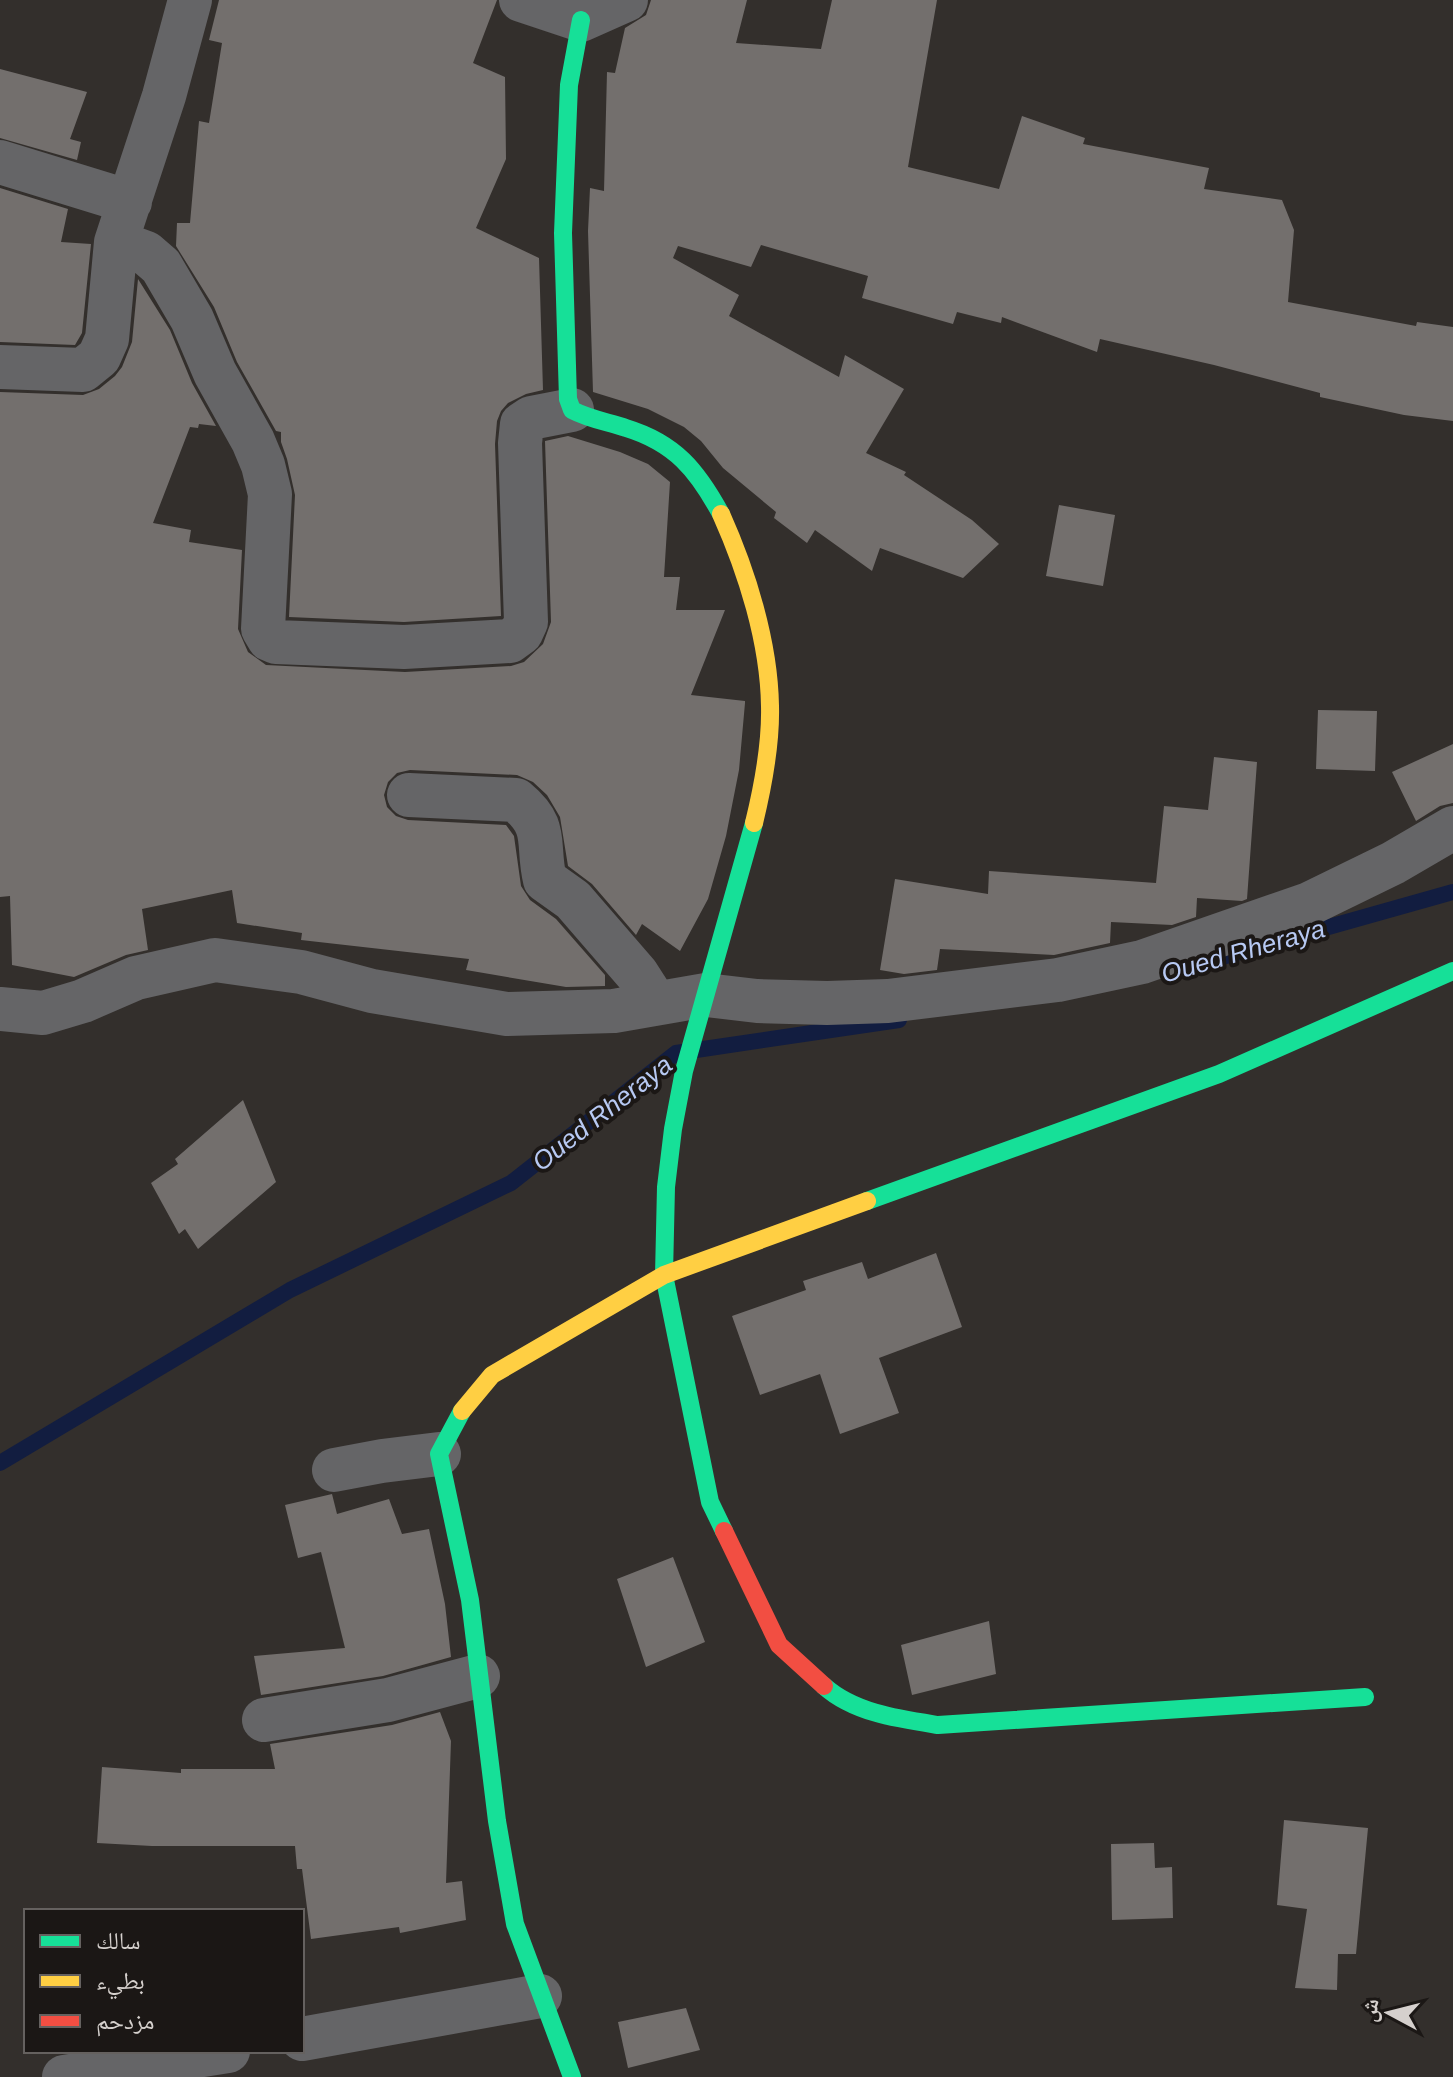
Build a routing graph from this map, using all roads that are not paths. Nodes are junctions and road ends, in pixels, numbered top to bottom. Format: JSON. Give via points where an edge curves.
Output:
{"nodes":[{"id":1,"x":190,"y":0,"type":"edge"},
{"id":2,"x":521,"y":0,"type":"edge"},
{"id":3,"x":626,"y":0,"type":"edge"},
{"id":4,"x":581,"y":20,"type":"junction"},
{"id":5,"x":0,"y":162,"type":"edge"},
{"id":6,"x":123,"y":222,"type":"junction"},
{"id":7,"x":0,"y":367,"type":"edge"},
{"id":8,"x":572,"y":410,"type":"junction"},
{"id":9,"x":409,"y":795,"type":"dead end"},
{"id":10,"x":1453,"y":828,"type":"edge"},
{"id":11,"x":1453,"y":971,"type":"edge"},
{"id":12,"x":706,"y":995,"type":"junction"},
{"id":13,"x":655,"y":1002,"type":"junction"},
{"id":14,"x":0,"y":1009,"type":"edge"},
{"id":15,"x":664,"y":1275,"type":"junction"},
{"id":16,"x":439,"y":1454,"type":"junction"},
{"id":17,"x":334,"y":1470,"type":"dead end"},
{"id":18,"x":478,"y":1676,"type":"junction"},
{"id":19,"x":1365,"y":1697,"type":"dead end"},
{"id":20,"x":264,"y":1720,"type":"dead end"},
{"id":21,"x":540,"y":1996,"type":"junction"},
{"id":22,"x":304,"y":2039,"type":"edge"},
{"id":23,"x":215,"y":2053,"type":"edge"},
{"id":24,"x":64,"y":2077,"type":"edge"},
{"id":25,"x":572,"y":2077,"type":"edge"}],
"edges":[{"from":1,"to":6,"type":"street"},
{"from":2,"to":4,"type":"street"},
{"from":3,"to":4,"type":"street"},
{"from":4,"to":8,"type":"street","via":[[569,85],[563,233],[566,385]]},
{"from":5,"to":6,"type":"street"},
{"from":6,"to":7,"type":"street","via":[[107,339],[99,357],[83,370]]},
{"from":6,"to":8,"type":"street","via":[[161,266],[192,319],[263,465],[270,494],[263,629],[276,642],[404,647],[510,641],[521,633],[526,622],[522,424]]},
{"from":8,"to":12,"type":"street","via":[[645,433],[693,469],[730,533],[755,610],[770,702],[767,755],[753,834]]},
{"from":9,"to":13,"type":"street","via":[[516,800],[526,807],[540,828],[545,880],[584,912]]},
{"from":10,"to":12,"type":"street","via":[[1309,904],[1142,962],[1058,980],[888,1001],[813,1003]]},
{"from":11,"to":15,"type":"street","via":[[1219,1074]]},
{"from":12,"to":13,"type":"street"},
{"from":12,"to":15,"type":"street","via":[[671,1133]]},
{"from":13,"to":14,"type":"street","via":[[602,1012],[507,1014],[215,960],[136,978],[43,1013]]},
{"from":15,"to":16,"type":"street","via":[[492,1375],[458,1415]]},
{"from":15,"to":19,"type":"street","via":[[710,1502],[779,1645],[833,1694],[883,1716],[938,1725]]},
{"from":16,"to":17,"type":"street"},
{"from":16,"to":18,"type":"street","via":[[470,1600]]},
{"from":18,"to":20,"type":"street","via":[[388,1700]]},
{"from":18,"to":21,"type":"street","via":[[515,1924]]},
{"from":21,"to":22,"type":"street"},
{"from":21,"to":25,"type":"street"},
{"from":23,"to":24,"type":"street"}]}
